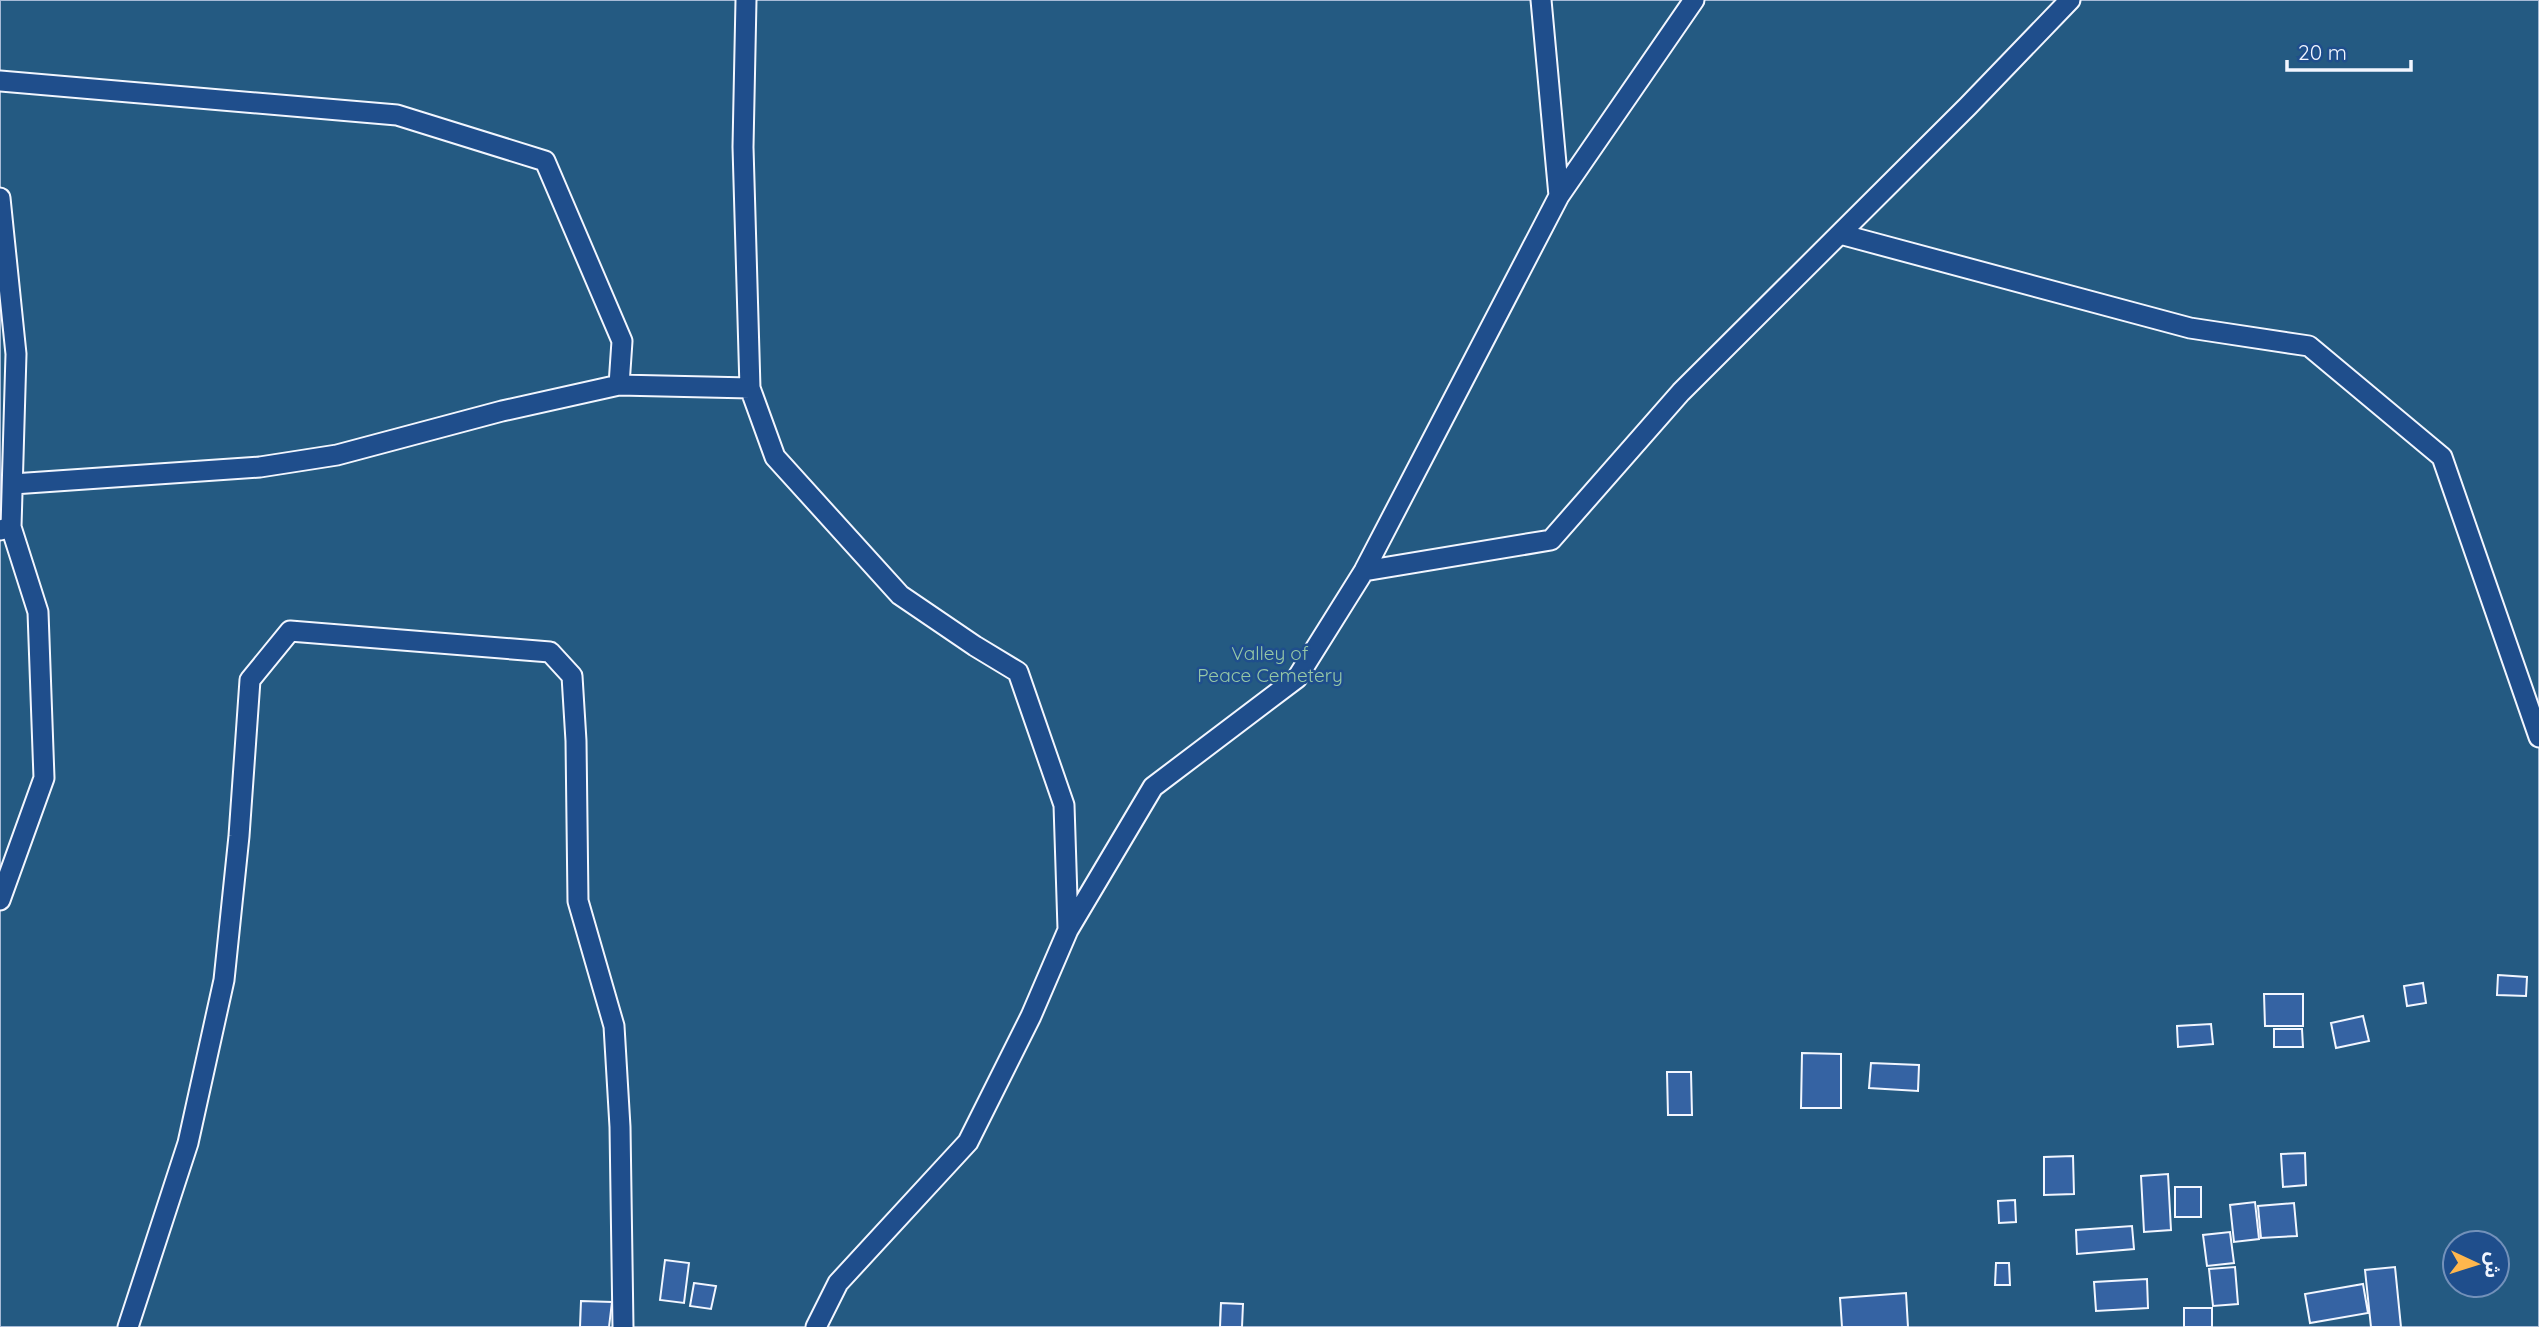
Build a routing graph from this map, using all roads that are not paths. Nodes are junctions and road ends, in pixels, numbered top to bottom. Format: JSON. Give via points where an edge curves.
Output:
{"nodes":[{"id":1,"x":746,"y":0,"type":"edge"},
{"id":2,"x":1541,"y":0,"type":"edge"},
{"id":3,"x":1694,"y":0,"type":"edge"},
{"id":4,"x":2070,"y":0,"type":"edge"},
{"id":5,"x":0,"y":81,"type":"edge"},
{"id":6,"x":1559,"y":196,"type":"junction"},
{"id":7,"x":0,"y":198,"type":"edge"},
{"id":8,"x":1840,"y":234,"type":"junction"},
{"id":9,"x":619,"y":385,"type":"junction"},
{"id":10,"x":750,"y":387,"type":"junction"},
{"id":11,"x":13,"y":484,"type":"junction"},
{"id":12,"x":6,"y":528,"type":"edge"},
{"id":13,"x":1364,"y":570,"type":"junction"},
{"id":14,"x":2539,"y":737,"type":"edge"},
{"id":15,"x":0,"y":900,"type":"edge"},
{"id":16,"x":1068,"y":930,"type":"junction"},
{"id":17,"x":128,"y":1327,"type":"edge"},
{"id":18,"x":623,"y":1327,"type":"edge"},
{"id":19,"x":816,"y":1327,"type":"edge"}],
"edges":[{"from":1,"to":10,"type":"lane","via":[[743,147]]},
{"from":2,"to":6,"type":"lane"},
{"from":3,"to":6,"type":"lane"},
{"from":4,"to":8,"type":"lane"},
{"from":5,"to":9,"type":"lane","via":[[397,115],[545,161],[622,341]]},
{"from":6,"to":13,"type":"lane"},
{"from":7,"to":11,"type":"lane","via":[[16,354]]},
{"from":8,"to":13,"type":"lane","via":[[1681,392],[1551,540]]},
{"from":8,"to":14,"type":"lane","via":[[2190,328],[2309,346],[2442,457]]},
{"from":9,"to":10,"type":"lane"},
{"from":9,"to":11,"type":"lane","via":[[337,455],[260,467]]},
{"from":10,"to":16,"type":"lane","via":[[775,457],[901,595],[1018,673],[1064,805]]},
{"from":11,"to":12,"type":"lane"},
{"from":12,"to":15,"type":"lane","via":[[38,612],[44,778]]},
{"from":13,"to":16,"type":"lane","via":[[1297,678],[1153,787]]},
{"from":16,"to":19,"type":"lane","via":[[968,1142],[838,1283]]},
{"from":17,"to":18,"type":"lane","via":[[188,1143],[224,980],[250,680],[290,631],[550,652],[572,676],[578,901],[614,1026]]}]}
